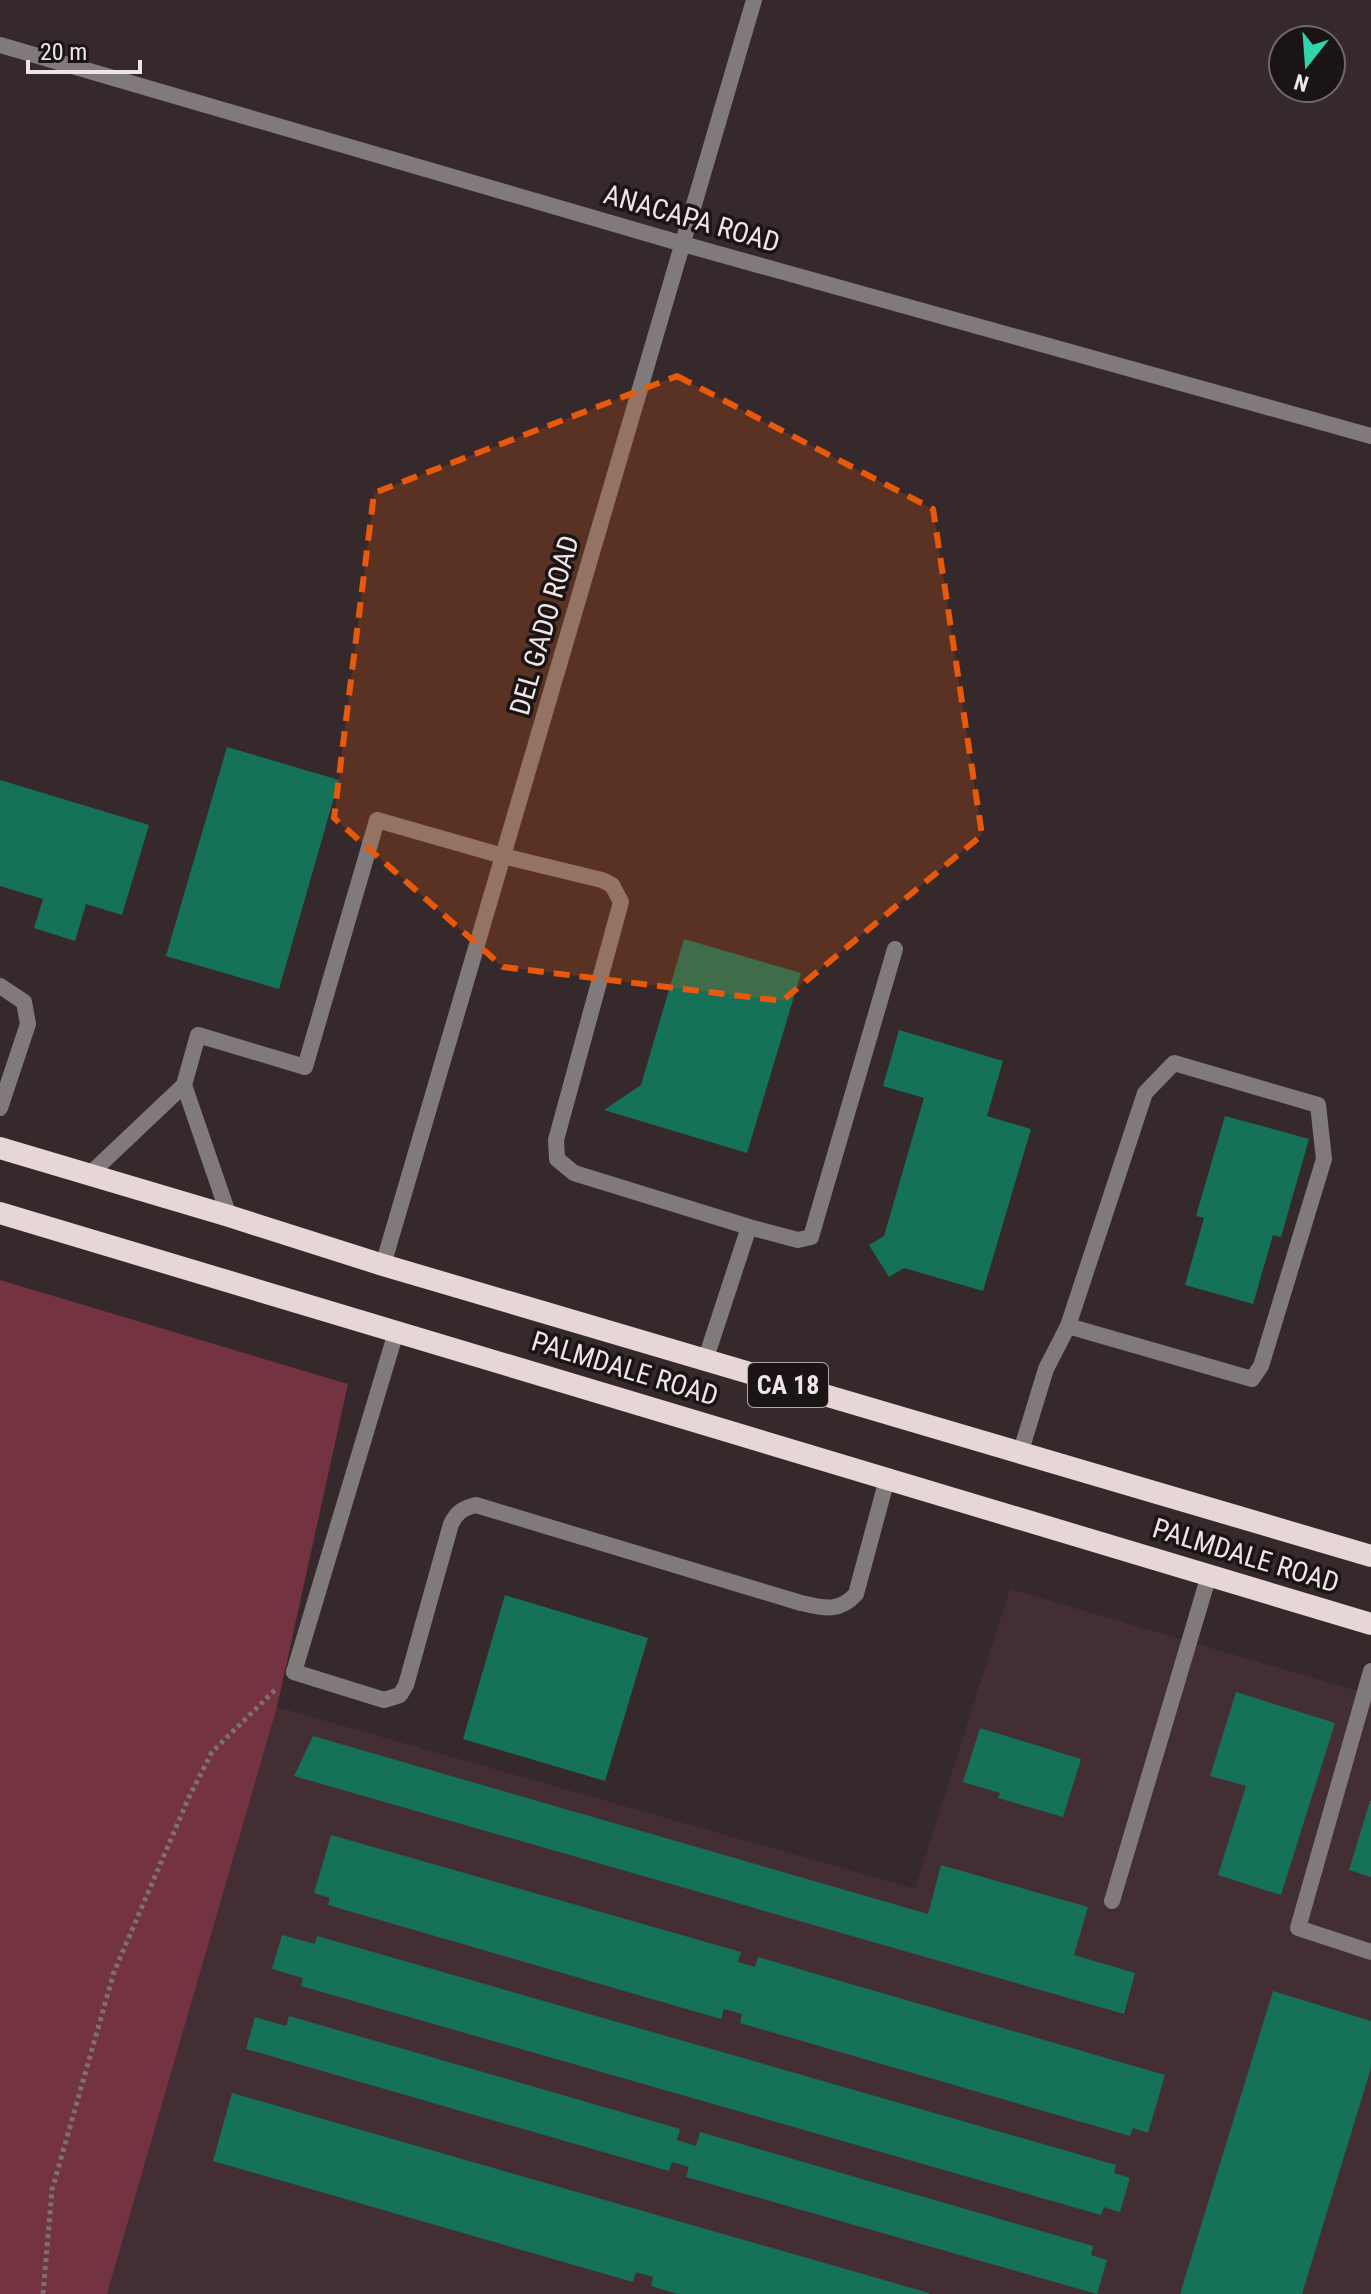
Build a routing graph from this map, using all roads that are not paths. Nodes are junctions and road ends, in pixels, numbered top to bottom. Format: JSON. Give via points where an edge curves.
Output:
{"nodes":[{"id":1,"x":754,"y":0,"type":"edge"},
{"id":2,"x":0,"y":45,"type":"edge"},
{"id":3,"x":683,"y":244,"type":"junction"},
{"id":4,"x":1371,"y":436,"type":"edge"},
{"id":5,"x":503,"y":856,"type":"junction"},
{"id":6,"x":895,"y":949,"type":"dead end"},
{"id":7,"x":0,"y":986,"type":"edge"},
{"id":8,"x":184,"y":1085,"type":"junction"},
{"id":9,"x":0,"y":1108,"type":"edge"},
{"id":10,"x":0,"y":1148,"type":"edge"},
{"id":11,"x":90,"y":1174,"type":"junction"},
{"id":12,"x":0,"y":1213,"type":"edge"},
{"id":13,"x":229,"y":1216,"type":"junction"},
{"id":14,"x":749,"y":1227,"type":"junction"},
{"id":15,"x":383,"y":1265,"type":"junction"},
{"id":16,"x":1068,"y":1326,"type":"junction"},
{"id":17,"x":396,"y":1332,"type":"junction"},
{"id":18,"x":705,"y":1361,"type":"junction"},
{"id":19,"x":1020,"y":1454,"type":"junction"},
{"id":20,"x":887,"y":1479,"type":"junction"},
{"id":21,"x":1371,"y":1556,"type":"edge"},
{"id":22,"x":1209,"y":1575,"type":"junction"},
{"id":23,"x":1371,"y":1624,"type":"edge"},
{"id":24,"x":1371,"y":1671,"type":"edge"},
{"id":25,"x":1112,"y":1901,"type":"dead end"},
{"id":26,"x":1371,"y":1952,"type":"edge"}],
"edges":[{"from":1,"to":3,"type":"street","name":"DEL GADO ROAD"},
{"from":2,"to":3,"type":"street","name":"ANACAPA ROAD"},
{"from":3,"to":4,"type":"street","name":"ANACAPA ROAD"},
{"from":3,"to":5,"type":"street","name":"DEL GADO ROAD"},
{"from":5,"to":8,"type":"street","via":[[377,820],[305,1067],[198,1035]]},
{"from":5,"to":14,"type":"street","via":[[602,880],[612,885],[621,902],[556,1140],[557,1159],[574,1173]]},
{"from":5,"to":15,"type":"street","name":"DEL GADO ROAD"},
{"from":6,"to":14,"type":"street","via":[[811,1237],[798,1240]]},
{"from":7,"to":9,"type":"street","via":[[24,1002],[28,1024]]},
{"from":8,"to":11,"type":"street"},
{"from":8,"to":13,"type":"street"},
{"from":10,"to":11,"type":"highway","name":"PALMDALE ROAD","number":"CA 18"},
{"from":11,"to":13,"type":"highway","name":"PALMDALE ROAD","number":"CA 18"},
{"from":12,"to":17,"type":"highway","name":"PALMDALE ROAD","number":"CA 18"},
{"from":13,"to":15,"type":"highway","name":"PALMDALE ROAD","number":"CA 18"},
{"from":14,"to":18,"type":"street"},
{"from":15,"to":18,"type":"highway","name":"PALMDALE ROAD","number":"CA 18"},
{"from":16,"to":16,"type":"street","via":[[1252,1379],[1261,1366],[1324,1159],[1318,1105],[1174,1063],[1145,1093]]},
{"from":16,"to":19,"type":"street","via":[[1046,1369]]},
{"from":17,"to":20,"type":"highway","name":"PALMDALE ROAD","number":"CA 18"},
{"from":17,"to":20,"type":"street","via":[[294,1672],[384,1700],[400,1695],[406,1685],[451,1524],[463,1508],[476,1505],[821,1608],[847,1604],[856,1594]]},
{"from":18,"to":19,"type":"highway","name":"PALMDALE ROAD","number":"CA 18"},
{"from":19,"to":21,"type":"highway","name":"PALMDALE ROAD","number":"CA 18"},
{"from":20,"to":22,"type":"highway","name":"PALMDALE ROAD","number":"CA 18"},
{"from":22,"to":23,"type":"highway","name":"PALMDALE ROAD","number":"CA 18"},
{"from":22,"to":25,"type":"street"},
{"from":24,"to":26,"type":"street","via":[[1298,1928]]}]}
